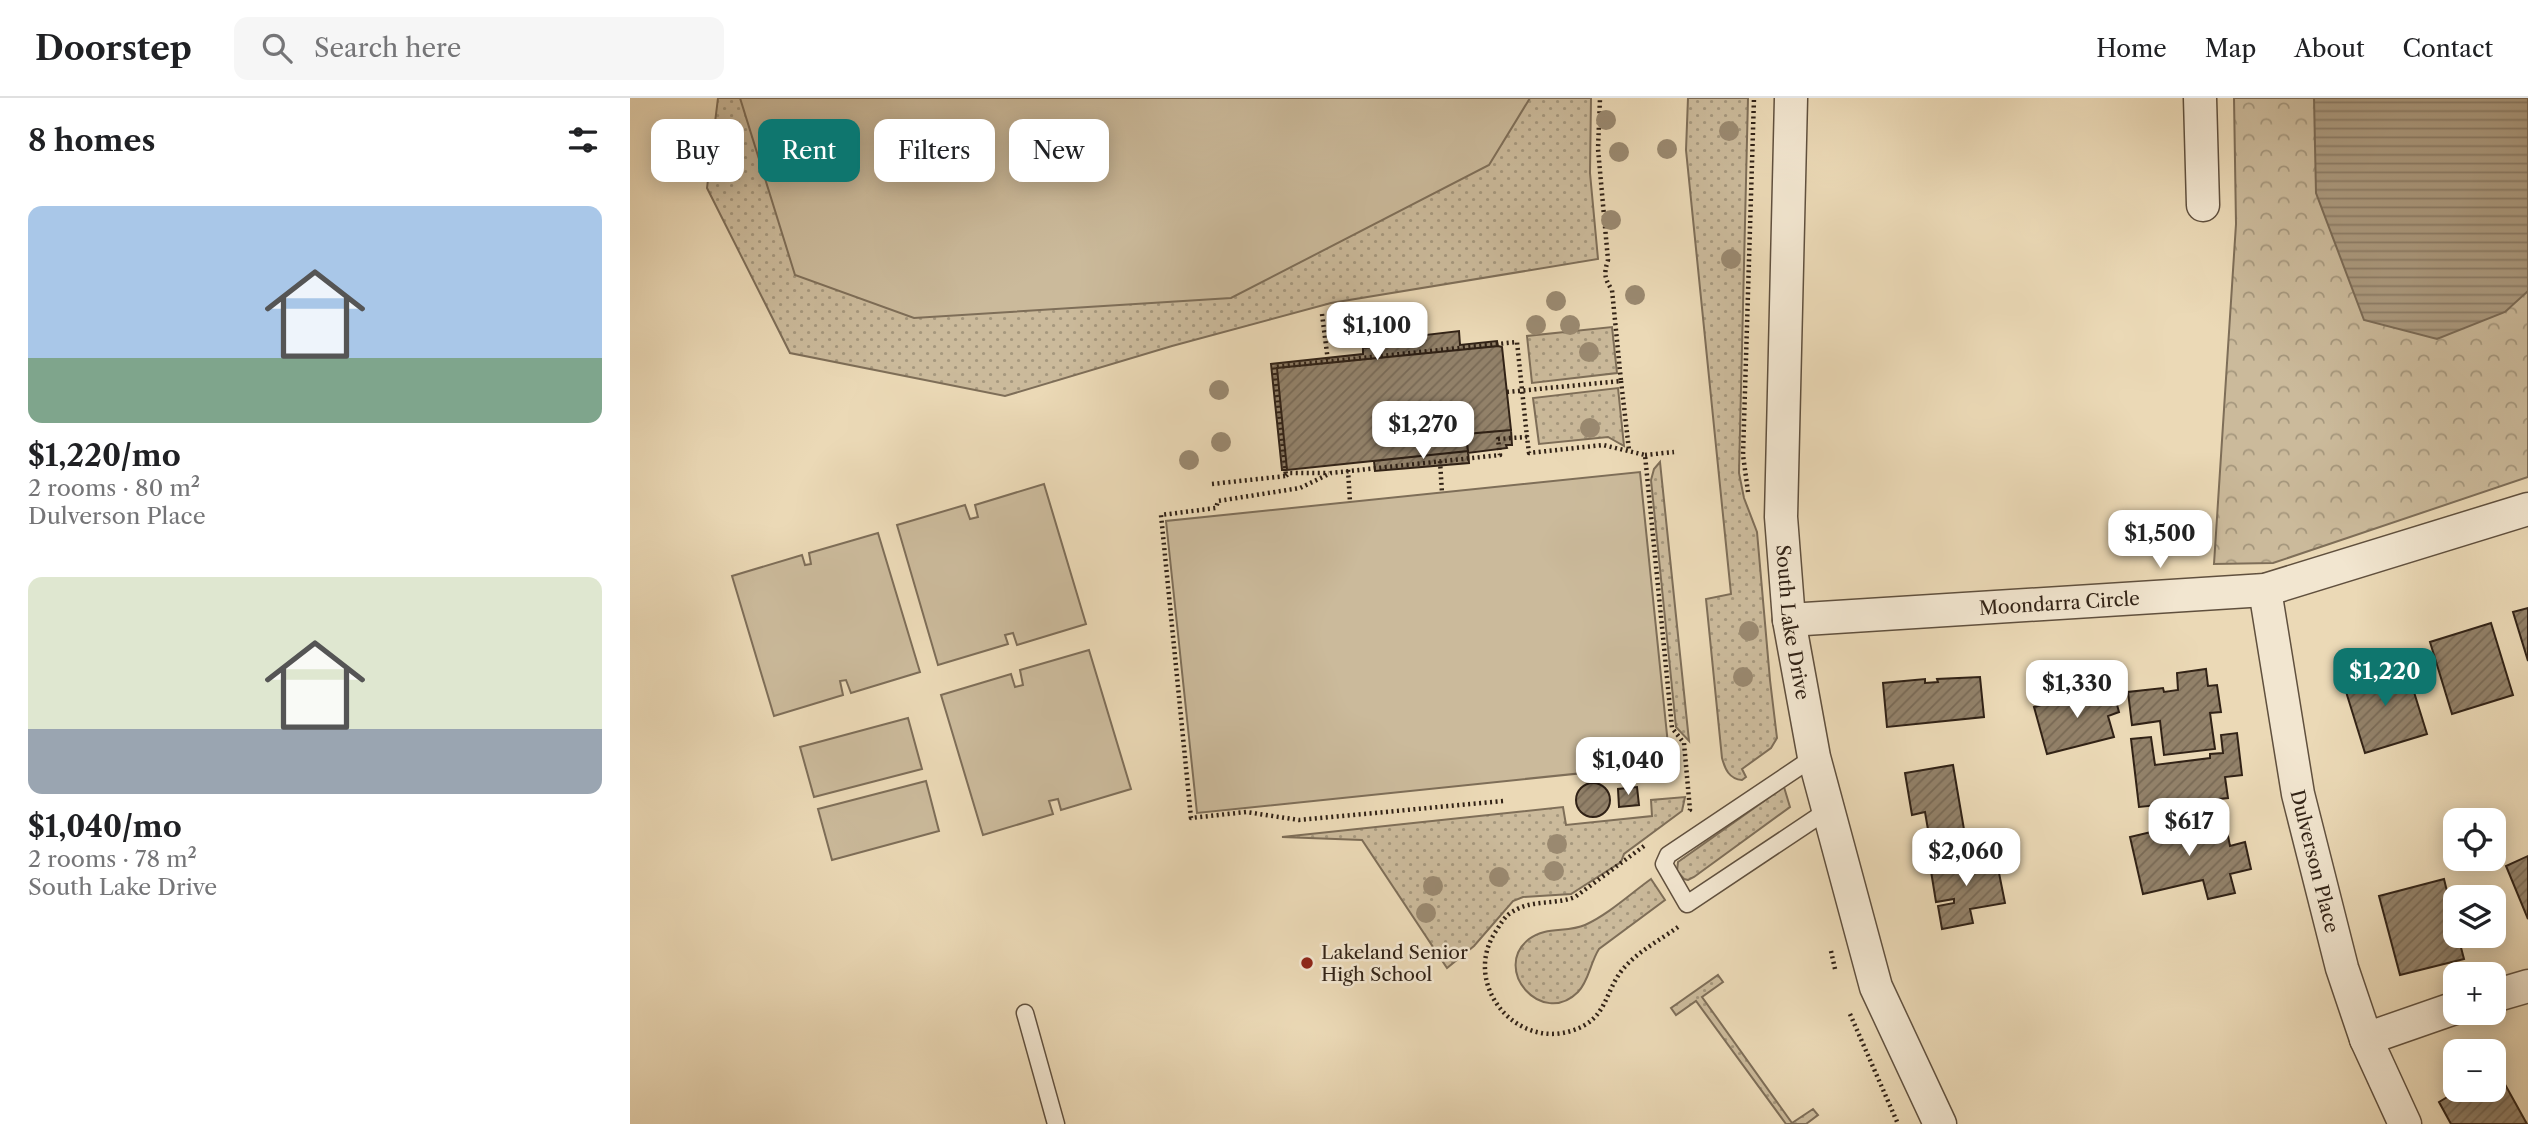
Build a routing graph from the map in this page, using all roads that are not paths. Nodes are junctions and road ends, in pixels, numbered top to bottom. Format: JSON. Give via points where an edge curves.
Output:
{"nodes":[{"id":1,"x":1791,"y":98,"type":"edge"},
{"id":2,"x":2200,"y":98,"type":"edge"},
{"id":3,"x":2203,"y":205,"type":"dead end"},
{"id":4,"x":2528,"y":509,"type":"edge"},
{"id":5,"x":2265,"y":590,"type":"junction"},
{"id":6,"x":1789,"y":620,"type":"junction"},
{"id":7,"x":1814,"y":757,"type":"junction"},
{"id":8,"x":1829,"y":810,"type":"junction"},
{"id":9,"x":2528,"y":986,"type":"edge"},
{"id":10,"x":2506,"y":992,"type":"edge"},
{"id":11,"x":2443,"y":1012,"type":"edge"},
{"id":12,"x":1026,"y":1013,"type":"dead end"},
{"id":13,"x":2366,"y":1039,"type":"junction"},
{"id":14,"x":1056,"y":1124,"type":"edge"},
{"id":15,"x":1940,"y":1124,"type":"edge"},
{"id":16,"x":2405,"y":1124,"type":"edge"}],
"edges":[{"from":1,"to":6,"type":"street","name":"South Lake Drive","via":[[1781,517]]},
{"from":2,"to":3,"type":"street"},
{"from":4,"to":5,"type":"street","name":"Moondarra Circle"},
{"from":5,"to":6,"type":"street","name":"Moondarra Circle"},
{"from":5,"to":13,"type":"street","name":"Dulverson Place","via":[[2298,794],[2342,968]]},
{"from":6,"to":7,"type":"street","name":"South Lake Drive"},
{"from":7,"to":8,"type":"street","name":"South Lake Drive"},
{"from":7,"to":8,"type":"lane","via":[[1668,855],[1664,864],[1687,904]]},
{"from":8,"to":15,"type":"street","name":"South Lake Drive","via":[[1876,986]]},
{"from":9,"to":10,"type":"street"},
{"from":11,"to":13,"type":"street"},
{"from":12,"to":14,"type":"lane"},
{"from":13,"to":16,"type":"street","name":"Dulverson Place"}]}
